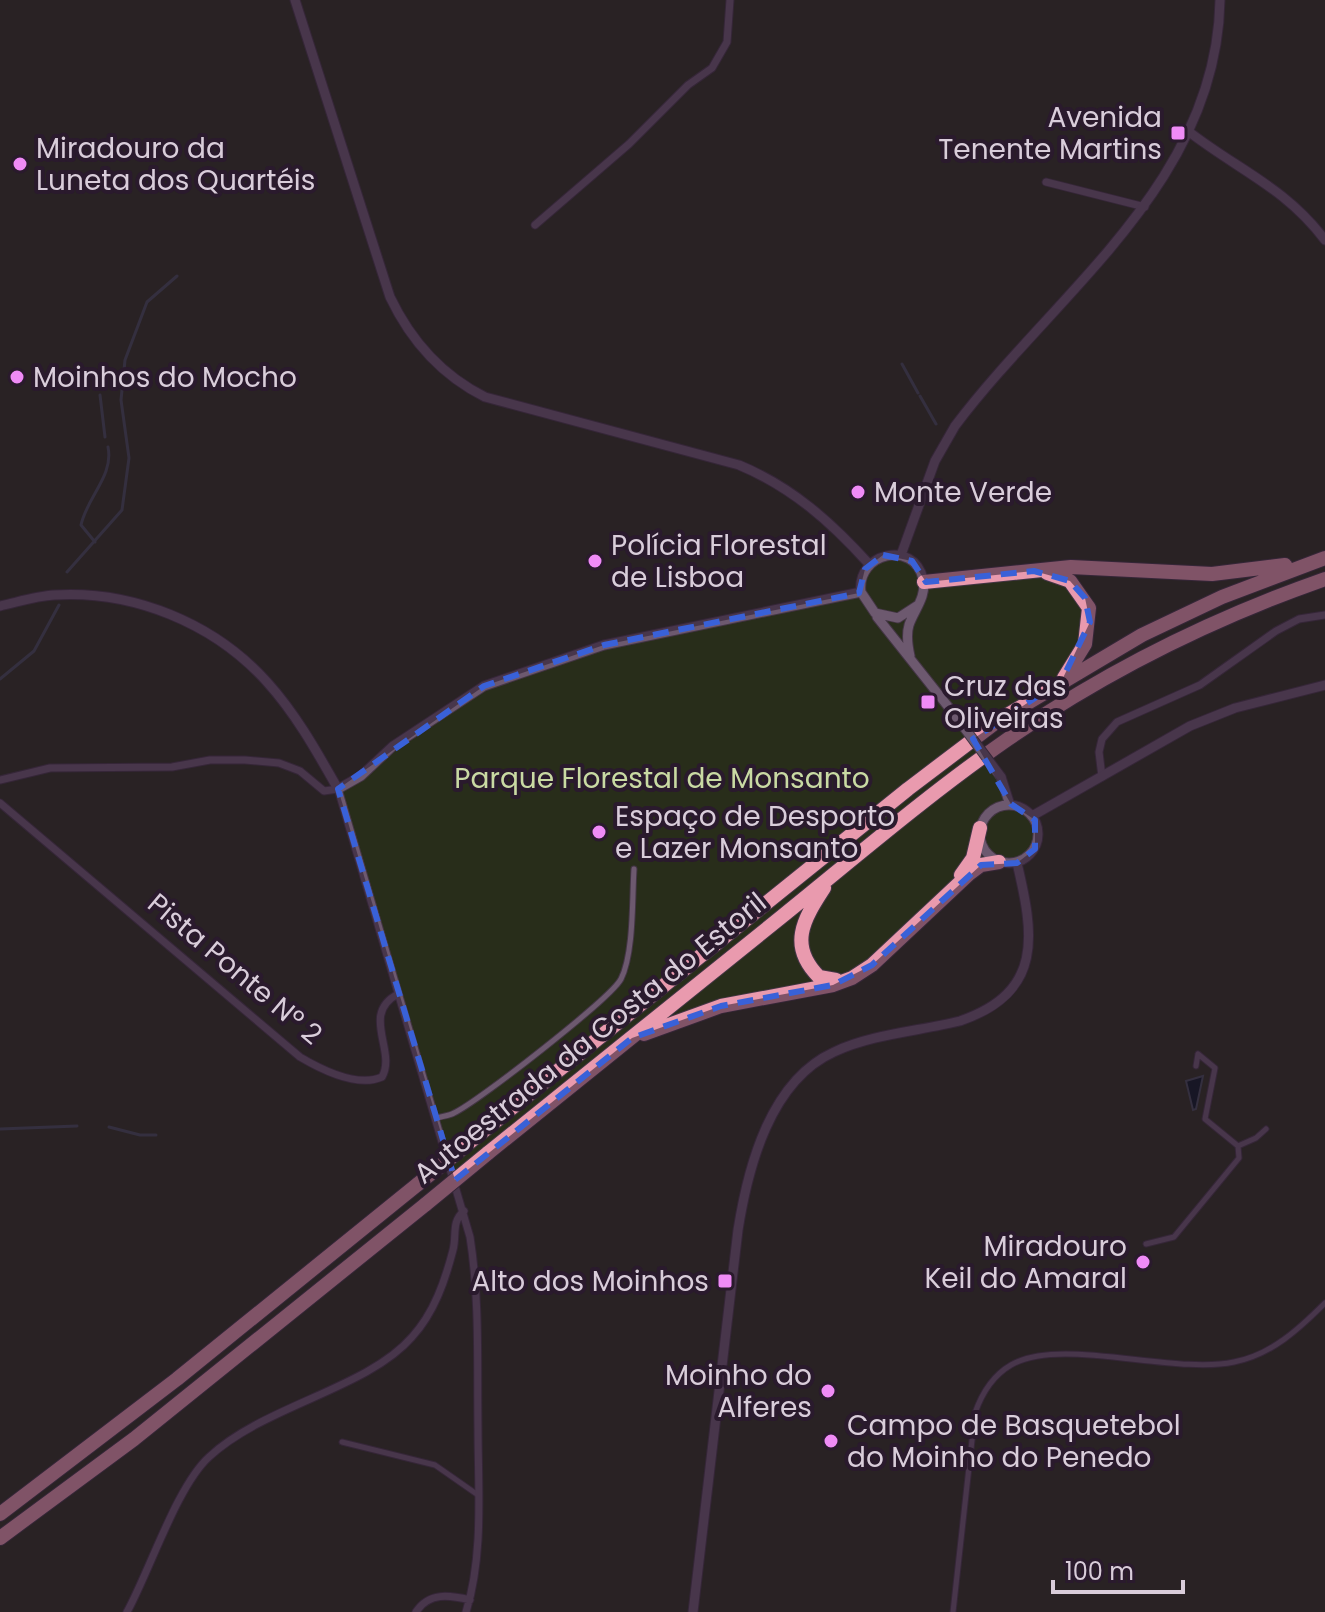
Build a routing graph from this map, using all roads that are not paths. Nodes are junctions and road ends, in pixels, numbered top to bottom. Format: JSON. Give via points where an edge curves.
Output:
{"nodes":[{"id":1,"x":295,"y":0,"type":"edge"},
{"id":2,"x":730,"y":0,"type":"edge"},
{"id":3,"x":1220,"y":0,"type":"edge"},
{"id":4,"x":1188,"y":131,"type":"junction"},
{"id":5,"x":1046,"y":182,"type":"dead end"},
{"id":6,"x":1145,"y":207,"type":"junction"},
{"id":7,"x":535,"y":225,"type":"dead end"},
{"id":8,"x":1325,"y":240,"type":"edge"},
{"id":9,"x":901,"y":555,"type":"junction"},
{"id":10,"x":1325,"y":558,"type":"edge"},
{"id":11,"x":869,"y":564,"type":"junction"},
{"id":12,"x":1034,"y":571,"type":"junction"},
{"id":13,"x":1325,"y":579,"type":"edge"},
{"id":14,"x":924,"y":582,"type":"junction"},
{"id":15,"x":861,"y":592,"type":"junction"},
{"id":16,"x":918,"y":605,"type":"junction"},
{"id":17,"x":0,"y":606,"type":"edge"},
{"id":18,"x":869,"y":608,"type":"junction"},
{"id":19,"x":1325,"y":615,"type":"edge"},
{"id":20,"x":910,"y":656,"type":"junction"},
{"id":21,"x":1062,"y":680,"type":"junction"},
{"id":22,"x":1325,"y":685,"type":"edge"},
{"id":23,"x":1102,"y":777,"type":"junction"},
{"id":24,"x":0,"y":780,"type":"edge"},
{"id":25,"x":338,"y":789,"type":"junction"},
{"id":26,"x":0,"y":803,"type":"edge"},
{"id":27,"x":1010,"y":805,"type":"junction"},
{"id":28,"x":1032,"y":816,"type":"junction"},
{"id":29,"x":980,"y":828,"type":"junction"},
{"id":30,"x":999,"y":862,"type":"junction"},
{"id":31,"x":1017,"y":863,"type":"junction"},
{"id":32,"x":634,"y":869,"type":"dead end"},
{"id":33,"x":830,"y":878,"type":"junction"},
{"id":34,"x":398,"y":994,"type":"junction"},
{"id":35,"x":632,"y":1038,"type":"junction"},
{"id":36,"x":1196,"y":1066,"type":"dead end"},
{"id":37,"x":437,"y":1118,"type":"junction"},
{"id":38,"x":1266,"y":1129,"type":"dead end"},
{"id":39,"x":1238,"y":1146,"type":"junction"},
{"id":40,"x":464,"y":1211,"type":"junction"},
{"id":41,"x":1146,"y":1244,"type":"dead end"},
{"id":42,"x":1325,"y":1303,"type":"edge"},
{"id":43,"x":342,"y":1442,"type":"dead end"},
{"id":44,"x":478,"y":1495,"type":"junction"},
{"id":45,"x":0,"y":1514,"type":"edge"},
{"id":46,"x":0,"y":1538,"type":"edge"},
{"id":47,"x":470,"y":1600,"type":"junction"},
{"id":48,"x":127,"y":1612,"type":"edge"},
{"id":49,"x":416,"y":1612,"type":"edge"},
{"id":50,"x":466,"y":1612,"type":"edge"},
{"id":51,"x":693,"y":1612,"type":"edge"},
{"id":52,"x":953,"y":1612,"type":"edge"}],
"edges":[{"from":1,"to":11,"type":"street","via":[[390,297],[431,359],[485,397],[765,476],[825,519]]},
{"from":2,"to":7,"type":"street","via":[[727,42],[712,68]]},
{"from":3,"to":4,"type":"street","via":[[1213,62]]},
{"from":4,"to":6,"type":"street"},
{"from":4,"to":8,"type":"street","via":[[1288,197]]},
{"from":5,"to":6,"type":"street"},
{"from":6,"to":9,"type":"street","via":[[955,426],[935,461]]},
{"from":9,"to":11,"type":"street","via":[[883,555]]},
{"from":9,"to":14,"type":"street","via":[[917,565]]},
{"from":10,"to":12,"type":"highway","via":[[1212,574],[1097,567]]},
{"from":10,"to":21,"type":"highway","name":"Autoestrada da Costa do Estoril","via":[[1222,597]]},
{"from":11,"to":15,"type":"street"},
{"from":12,"to":14,"type":"highway"},
{"from":12,"to":21,"type":"highway","via":[[1070,581],[1089,608],[1085,644]]},
{"from":13,"to":33,"type":"highway","name":"Autoestrada da Costa do Estoril","via":[[1232,615],[1072,698],[1008,739]]},
{"from":14,"to":16,"type":"street"},
{"from":15,"to":18,"type":"street"},
{"from":15,"to":25,"type":"street","via":[[604,645],[484,686]]},
{"from":16,"to":18,"type":"street","via":[[898,618],[882,617]]},
{"from":16,"to":20,"type":"street","via":[[908,628]]},
{"from":17,"to":25,"type":"street","via":[[71,594],[113,599],[185,620],[239,655],[267,682],[298,721]]},
{"from":18,"to":20,"type":"street"},
{"from":19,"to":23,"type":"street","via":[[1288,625],[1200,685],[1117,722],[1102,739]]},
{"from":20,"to":27,"type":"street","bridge":true,"via":[[1001,777]]},
{"from":21,"to":45,"type":"highway","name":"Autoestrada da Costa do Estoril","bridge":true,"via":[[908,789],[177,1379]]},
{"from":22,"to":23,"type":"street","via":[[1214,716]]},
{"from":23,"to":28,"type":"street"},
{"from":24,"to":25,"type":"street","via":[[50,768],[172,767],[245,760],[279,763],[300,771],[324,791]]},
{"from":25,"to":34,"type":"street"},
{"from":26,"to":34,"type":"street","name":"Pista Ponte Nº 2","via":[[316,1066],[351,1079],[382,1077],[380,1016]]},
{"from":27,"to":28,"type":"street"},
{"from":27,"to":29,"type":"street","via":[[989,813]]},
{"from":28,"to":31,"type":"street","via":[[1038,826],[1037,843]]},
{"from":29,"to":30,"type":"street","via":[[985,851]]},
{"from":29,"to":33,"type":"highway","via":[[973,858],[963,873],[870,962],[836,980],[819,977],[800,950],[799,929]]},
{"from":30,"to":31,"type":"street"},
{"from":30,"to":35,"type":"highway","via":[[969,874],[852,978],[721,1006]]},
{"from":31,"to":51,"type":"street","via":[[1031,938],[1026,962],[1007,995],[970,1017],[857,1044],[817,1061],[798,1076],[763,1137],[738,1230]]},
{"from":32,"to":37,"type":"street","via":[[619,982],[582,1017],[473,1099]]},
{"from":33,"to":35,"type":"highway","name":"Autoestrada da Costa do Estoril"},
{"from":34,"to":37,"type":"street"},
{"from":35,"to":46,"type":"highway","name":"Autoestrada da Costa do Estoril","bridge":true,"via":[[134,1439]]},
{"from":36,"to":39,"type":"street","via":[[1198,1054],[1215,1068],[1205,1119]]},
{"from":37,"to":40,"type":"street"},
{"from":38,"to":39,"type":"street"},
{"from":39,"to":41,"type":"street","via":[[1239,1158],[1174,1237]]},
{"from":40,"to":44,"type":"street","via":[[476,1283]]},
{"from":40,"to":48,"type":"street","via":[[456,1221],[438,1296],[409,1341],[378,1365],[296,1403],[209,1456],[192,1476]]},
{"from":42,"to":52,"type":"street","via":[[1269,1350],[1237,1362],[1193,1365],[1045,1355],[1000,1372],[975,1413]]},
{"from":43,"to":44,"type":"street","via":[[435,1465]]},
{"from":44,"to":47,"type":"street"},
{"from":47,"to":49,"type":"street","via":[[438,1596]]},
{"from":47,"to":50,"type":"street"}]}
